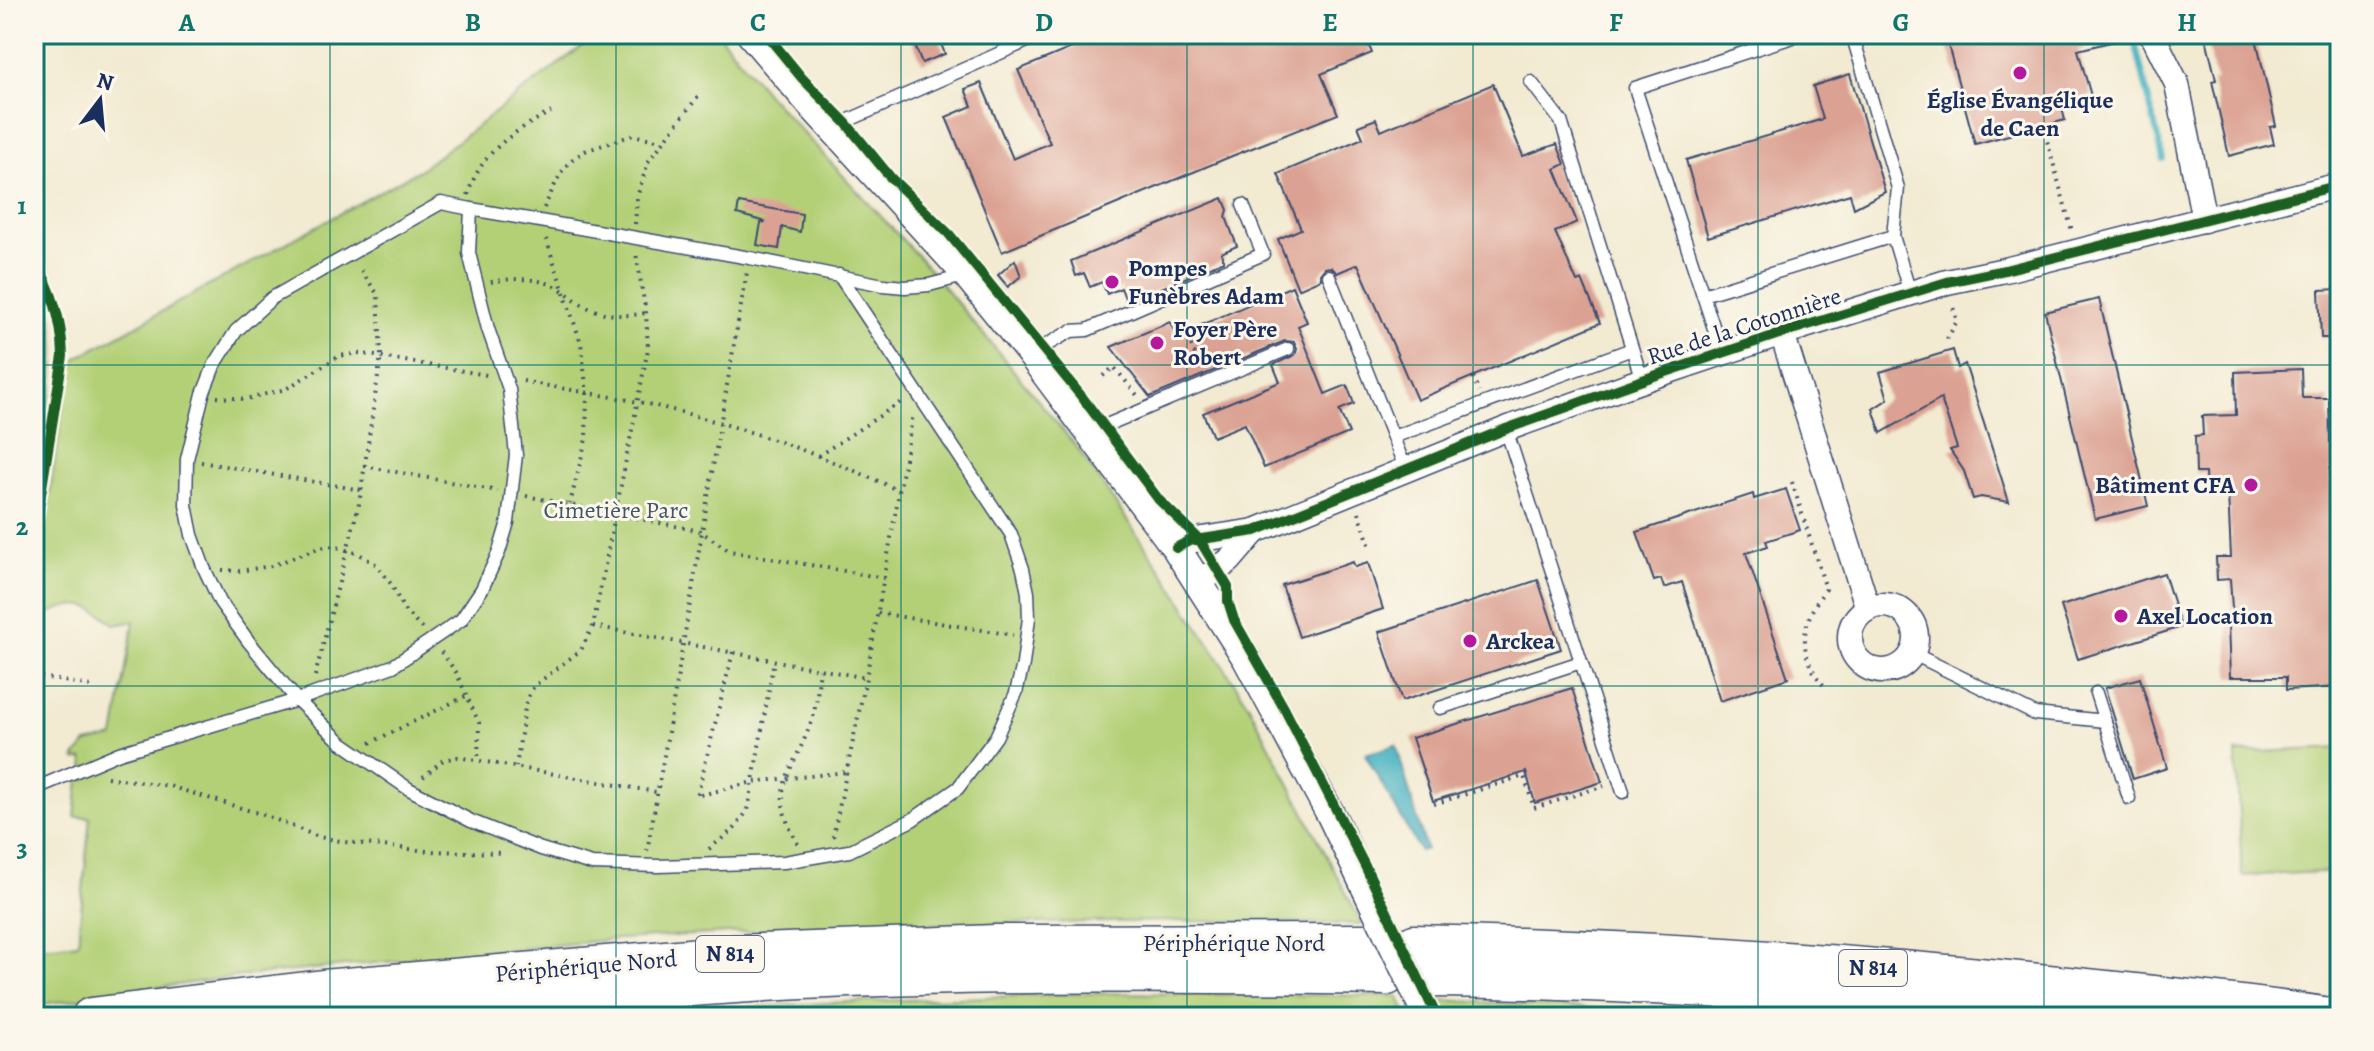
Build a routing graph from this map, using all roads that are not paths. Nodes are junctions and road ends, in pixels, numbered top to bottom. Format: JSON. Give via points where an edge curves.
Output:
{"nodes":[{"id":1,"x":751,"y":34,"type":"edge"},
{"id":2,"x":1043,"y":34,"type":"edge"},
{"id":3,"x":1802,"y":34,"type":"edge"},
{"id":4,"x":1852,"y":34,"type":"edge"},
{"id":5,"x":2152,"y":34,"type":"edge"},
{"id":6,"x":1531,"y":82,"type":"dead end"},
{"id":7,"x":835,"y":132,"type":"junction"},
{"id":8,"x":2340,"y":185,"type":"edge"},
{"id":9,"x":1243,"y":205,"type":"dead end"},
{"id":10,"x":468,"y":208,"type":"junction"},
{"id":11,"x":2204,"y":220,"type":"junction"},
{"id":12,"x":1893,"y":236,"type":"junction"},
{"id":13,"x":839,"y":275,"type":"junction"},
{"id":14,"x":967,"y":275,"type":"junction"},
{"id":15,"x":1329,"y":276,"type":"dead end"},
{"id":16,"x":1910,"y":293,"type":"junction"},
{"id":17,"x":1703,"y":295,"type":"junction"},
{"id":18,"x":1782,"y":333,"type":"junction"},
{"id":19,"x":1288,"y":349,"type":"dead end"},
{"id":20,"x":1632,"y":349,"type":"junction"},
{"id":21,"x":1722,"y":353,"type":"junction"},
{"id":22,"x":1031,"y":354,"type":"junction"},
{"id":23,"x":1642,"y":380,"type":"junction"},
{"id":24,"x":1506,"y":429,"type":"junction"},
{"id":25,"x":1090,"y":432,"type":"junction"},
{"id":26,"x":1393,"y":437,"type":"junction"},
{"id":27,"x":1406,"y":470,"type":"junction"},
{"id":28,"x":1255,"y":531,"type":"junction"},
{"id":29,"x":1176,"y":548,"type":"junction"},
{"id":30,"x":1197,"y":584,"type":"junction"},
{"id":31,"x":1868,"y":609,"type":"junction"},
{"id":32,"x":1912,"y":653,"type":"junction"},
{"id":33,"x":1581,"y":662,"type":"junction"},
{"id":34,"x":2096,"y":693,"type":"dead end"},
{"id":35,"x":304,"y":698,"type":"junction"},
{"id":36,"x":1440,"y":708,"type":"dead end"},
{"id":37,"x":2105,"y":721,"type":"junction"},
{"id":38,"x":34,"y":789,"type":"edge"},
{"id":39,"x":1623,"y":792,"type":"dead end"},
{"id":40,"x":2129,"y":798,"type":"dead end"},
{"id":41,"x":1414,"y":944,"type":"dead end"},
{"id":42,"x":1430,"y":978,"type":"dead end"},
{"id":43,"x":2340,"y":1000,"type":"edge"},
{"id":44,"x":2291,"y":1011,"type":"junction"},
{"id":45,"x":91,"y":1017,"type":"edge"},
{"id":46,"x":345,"y":1017,"type":"edge"},
{"id":47,"x":1428,"y":1017,"type":"edge"},
{"id":48,"x":2062,"y":1017,"type":"edge"},
{"id":49,"x":2330,"y":1017,"type":"edge"}],
"edges":[{"from":1,"to":7,"type":"street"},
{"from":2,"to":7,"type":"lane","via":[[849,120]]},
{"from":3,"to":17,"type":"lane","via":[[1635,88]]},
{"from":4,"to":12,"type":"lane","via":[[1898,188]]},
{"from":5,"to":11,"type":"street","via":[[2177,84]]},
{"from":6,"to":20,"type":"lane","via":[[1561,121]]},
{"from":7,"to":14,"type":"street"},
{"from":8,"to":11,"type":"street","name":"Rue de la Cotonnière"},
{"from":9,"to":22,"type":"lane","via":[[1263,254],[1087,330],[1071,331]]},
{"from":10,"to":13,"type":"lane"},
{"from":10,"to":35,"type":"lane","via":[[469,253],[509,389],[516,455],[499,552],[461,620],[432,642],[393,666]]},
{"from":10,"to":35,"type":"lane","via":[[441,203],[272,298],[236,331],[203,394],[187,459],[186,505],[192,535],[220,602]]},
{"from":11,"to":16,"type":"street","name":"Rue de la Cotonnière"},
{"from":12,"to":16,"type":"lane"},
{"from":12,"to":17,"type":"lane"},
{"from":13,"to":14,"type":"lane","via":[[905,287]]},
{"from":13,"to":35,"type":"lane","via":[[1011,534],[1023,569],[1027,637],[1016,693],[996,737],[958,788],[912,820],[849,851],[784,862],[592,864],[471,821],[409,789],[342,743]]},
{"from":14,"to":22,"type":"street"},
{"from":15,"to":26,"type":"lane"},
{"from":16,"to":18,"type":"street","name":"Rue de la Cotonnière"},
{"from":17,"to":21,"type":"lane"},
{"from":18,"to":21,"type":"street","name":"Rue de la Cotonnière"},
{"from":18,"to":31,"type":"street"},
{"from":19,"to":25,"type":"lane"},
{"from":20,"to":23,"type":"lane"},
{"from":20,"to":26,"type":"lane"},
{"from":21,"to":23,"type":"street","name":"Rue de la Cotonnière"},
{"from":22,"to":25,"type":"street"},
{"from":23,"to":24,"type":"street","name":"Rue de la Cotonnière"},
{"from":24,"to":27,"type":"street","name":"Rue de la Cotonnière"},
{"from":24,"to":33,"type":"lane"},
{"from":25,"to":29,"type":"street"},
{"from":26,"to":27,"type":"lane"},
{"from":27,"to":28,"type":"street","name":"Rue de la Cotonnière"},
{"from":28,"to":29,"type":"street","name":"Rue de la Cotonnière","via":[[1189,541]]},
{"from":28,"to":30,"type":"street","name":"Rue de la Cotonnière","via":[[1230,560]]},
{"from":29,"to":30,"type":"street"},
{"from":30,"to":47,"type":"street","bridge":true,"via":[[1247,659],[1331,815]]},
{"from":31,"to":32,"type":"street","via":[[1890,606],[1908,617],[1916,637]]},
{"from":31,"to":32,"type":"street","via":[[1850,634],[1861,663],[1892,670]]},
{"from":32,"to":37,"type":"lane","via":[[2035,714]]},
{"from":33,"to":36,"type":"lane"},
{"from":33,"to":39,"type":"lane"},
{"from":34,"to":37,"type":"lane"},
{"from":35,"to":38,"type":"lane","via":[[119,753]]},
{"from":37,"to":40,"type":"lane"},
{"from":41,"to":44,"type":"highway","number":"N 814","via":[[1744,958]]},
{"from":42,"to":48,"type":"highway","number":"N 814","via":[[1740,990]]},
{"from":43,"to":44,"type":"highway","via":[[2319,998]]},
{"from":44,"to":49,"type":"highway","number":"N 814"},
{"from":45,"to":46,"type":"highway","name":"Périphérique Nord","number":"N 814","via":[[323,989],[736,954],[995,944],[1380,959],[1248,973],[803,980]]}]}
